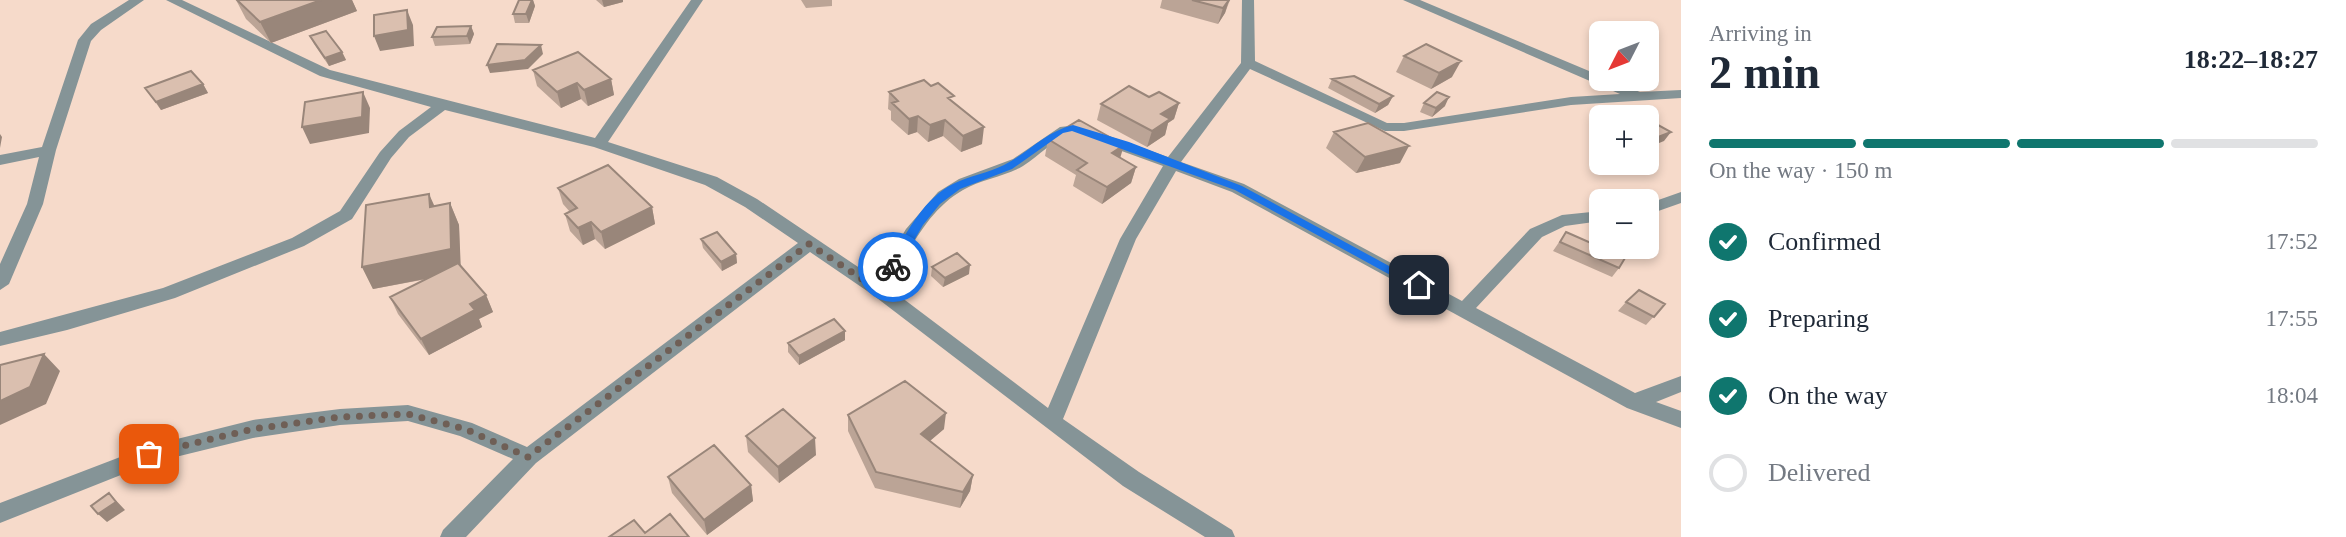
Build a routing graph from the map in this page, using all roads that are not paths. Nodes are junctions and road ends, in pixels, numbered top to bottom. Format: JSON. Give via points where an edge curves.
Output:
{"nodes":[{"id":1,"x":138,"y":0,"type":"edge"},
{"id":2,"x":172,"y":0,"type":"edge"},
{"id":3,"x":697,"y":0,"type":"edge"},
{"id":4,"x":1248,"y":0,"type":"edge"},
{"id":5,"x":1409,"y":0,"type":"edge"},
{"id":6,"x":1248,"y":63,"type":"junction"},
{"id":7,"x":1680,"y":95,"type":"edge"},
{"id":8,"x":1641,"y":97,"type":"junction"},
{"id":9,"x":443,"y":105,"type":"junction"},
{"id":10,"x":600,"y":144,"type":"junction"},
{"id":11,"x":48,"y":150,"type":"junction"},
{"id":12,"x":0,"y":160,"type":"edge"},
{"id":13,"x":1172,"y":162,"type":"junction"},
{"id":14,"x":1681,"y":197,"type":"edge"},
{"id":15,"x":1659,"y":205,"type":"edge"},
{"id":16,"x":1589,"y":218,"type":"edge"},
{"id":17,"x":809,"y":244,"type":"junction"},
{"id":18,"x":0,"y":284,"type":"edge"},
{"id":19,"x":879,"y":290,"type":"junction"},
{"id":20,"x":1464,"y":310,"type":"junction"},
{"id":21,"x":0,"y":339,"type":"edge"},
{"id":22,"x":1681,"y":384,"type":"edge"},
{"id":23,"x":1634,"y":402,"type":"junction"},
{"id":24,"x":1681,"y":420,"type":"edge"},
{"id":25,"x":1052,"y":422,"type":"junction"},
{"id":26,"x":528,"y":457,"type":"junction"},
{"id":27,"x":0,"y":513,"type":"edge"},
{"id":28,"x":451,"y":537,"type":"edge"},
{"id":29,"x":1224,"y":537,"type":"edge"}],
"edges":[{"from":1,"to":11,"type":"street","via":[[96,27],[85,40]]},
{"from":2,"to":9,"type":"street","via":[[325,73]]},
{"from":3,"to":10,"type":"street"},
{"from":4,"to":6,"type":"street"},
{"from":5,"to":8,"type":"street"},
{"from":6,"to":8,"type":"street","via":[[1385,127],[1571,101]]},
{"from":6,"to":13,"type":"street"},
{"from":7,"to":8,"type":"street"},
{"from":9,"to":10,"type":"street"},
{"from":9,"to":21,"type":"street","via":[[404,134],[346,215],[298,242],[169,293]]},
{"from":10,"to":17,"type":"street","via":[[710,181]]},
{"from":11,"to":12,"type":"street"},
{"from":11,"to":18,"type":"street","via":[[35,204]]},
{"from":13,"to":19,"type":"street","via":[[1089,132],[1059,131],[1008,167],[956,187],[936,201]]},
{"from":13,"to":20,"type":"street","via":[[1238,188]]},
{"from":13,"to":25,"type":"street","via":[[1128,239]]},
{"from":14,"to":15,"type":"street"},
{"from":16,"to":20,"type":"street","via":[[1562,221],[1536,233]]},
{"from":17,"to":19,"type":"street"},
{"from":17,"to":26,"type":"street"},
{"from":19,"to":25,"type":"street"},
{"from":20,"to":23,"type":"street"},
{"from":22,"to":23,"type":"street"},
{"from":23,"to":24,"type":"street"},
{"from":25,"to":29,"type":"street"},
{"from":26,"to":27,"type":"street","via":[[465,429],[408,414],[340,417],[253,429],[149,454]]},
{"from":26,"to":28,"type":"street"}]}
